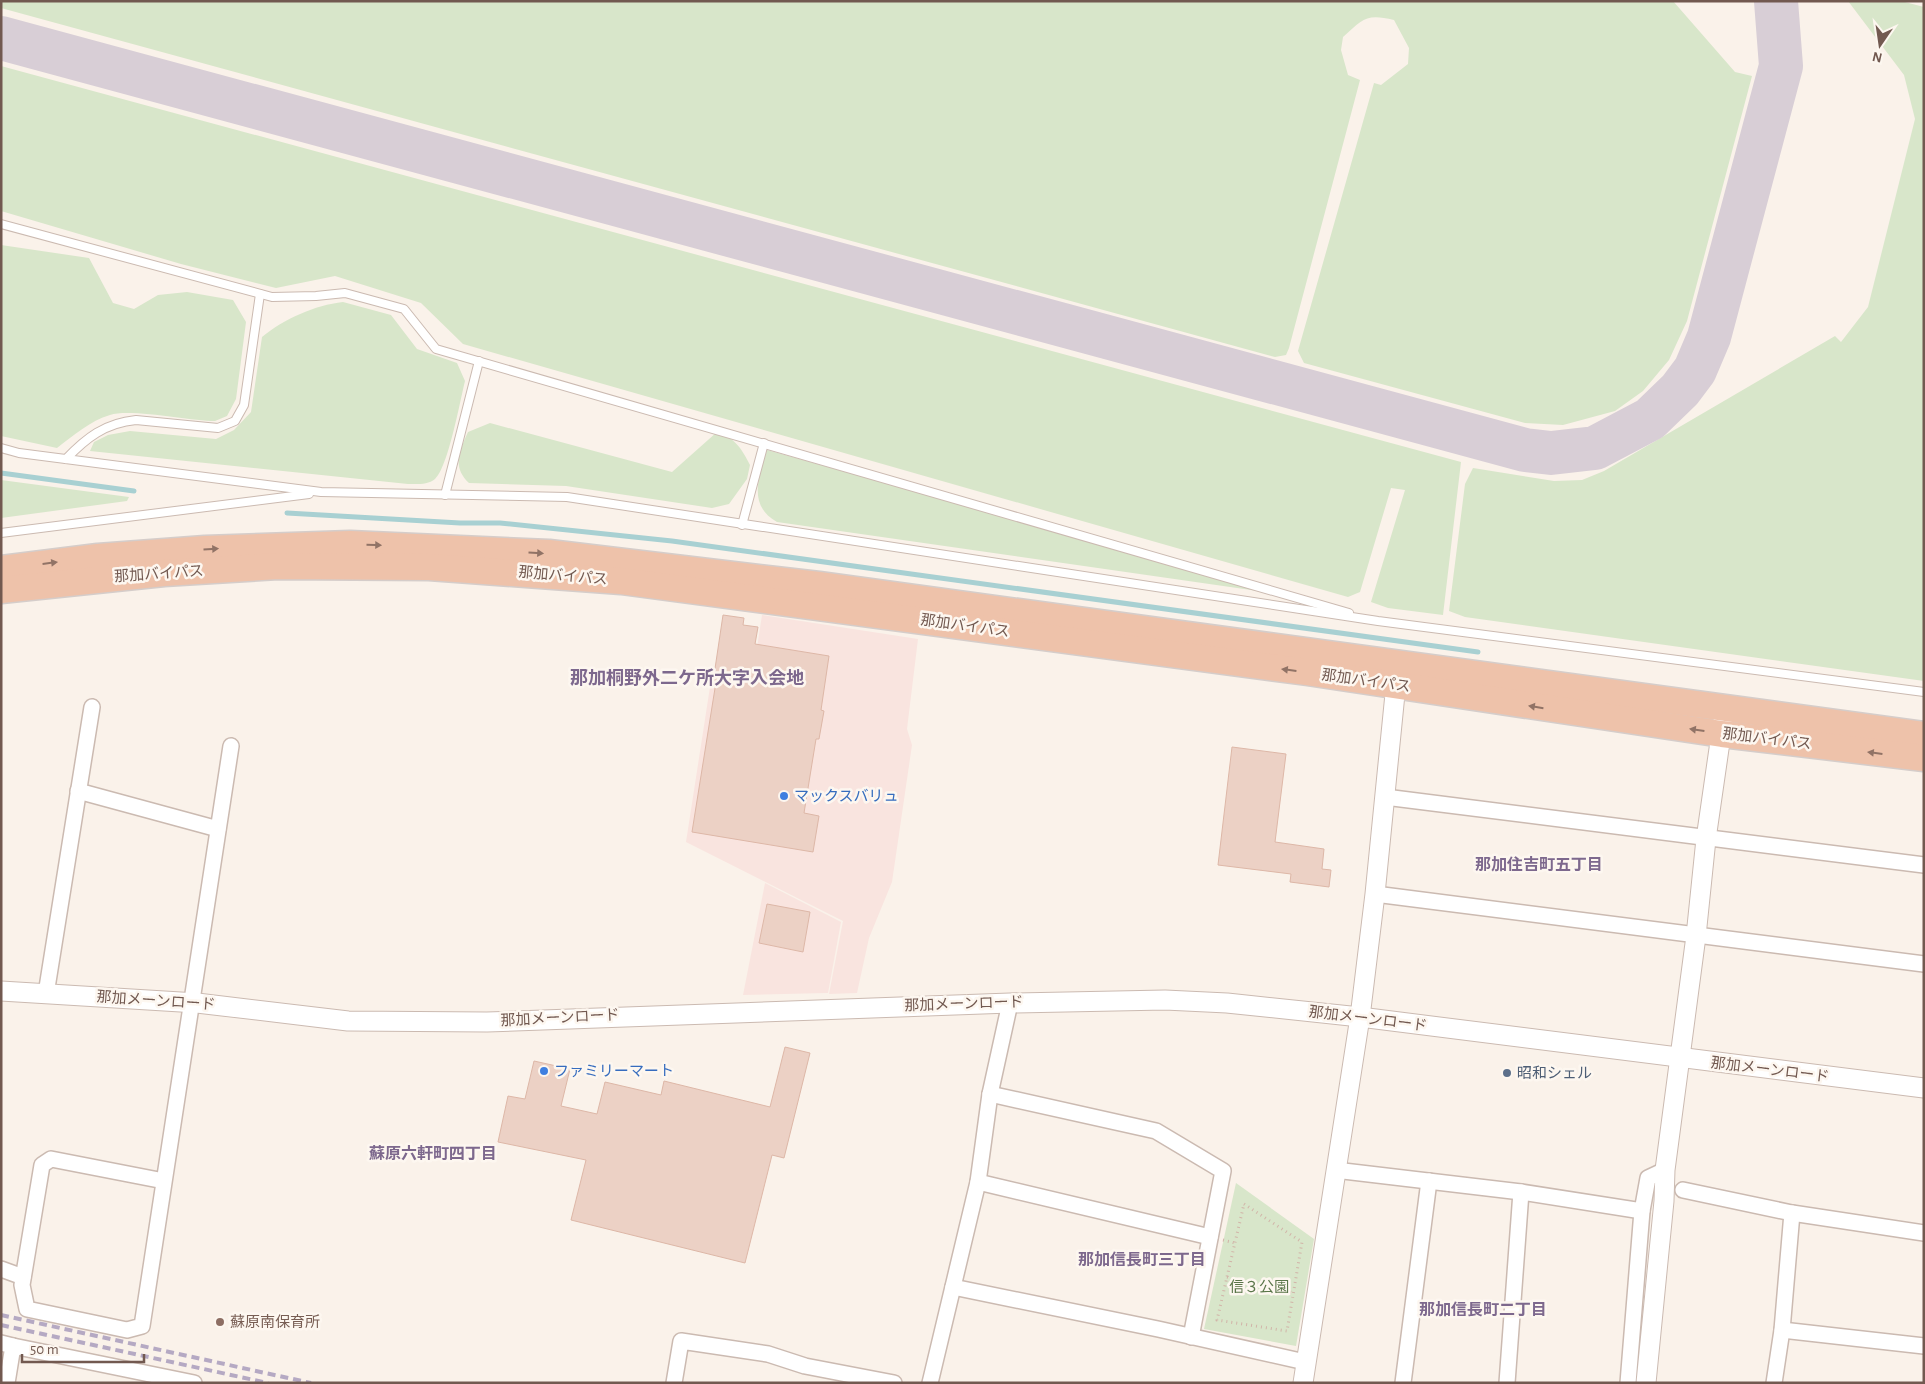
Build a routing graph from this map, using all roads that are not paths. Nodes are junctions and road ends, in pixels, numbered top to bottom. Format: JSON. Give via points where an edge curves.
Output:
{"nodes":[{"id":1,"x":1,"y":224,"type":"edge"},
{"id":2,"x":260,"y":294,"type":"junction"},
{"id":3,"x":479,"y":361,"type":"junction"},
{"id":4,"x":764,"y":443,"type":"junction"},
{"id":5,"x":1,"y":448,"type":"edge"},
{"id":6,"x":66,"y":459,"type":"junction"},
{"id":7,"x":321,"y":492,"type":"junction"},
{"id":8,"x":445,"y":495,"type":"junction"},
{"id":9,"x":742,"y":525,"type":"junction"},
{"id":10,"x":1,"y":534,"type":"edge"},
{"id":11,"x":1,"y":569,"type":"edge"},
{"id":12,"x":1,"y":590,"type":"edge"},
{"id":13,"x":1378,"y":622,"type":"junction"},
{"id":14,"x":1396,"y":684,"type":"junction"},
{"id":15,"x":1924,"y":692,"type":"edge"},
{"id":16,"x":92,"y":707,"type":"dead end"},
{"id":17,"x":1725,"y":708,"type":"junction"},
{"id":18,"x":1722,"y":734,"type":"junction"},
{"id":19,"x":1924,"y":735,"type":"edge"},
{"id":20,"x":231,"y":746,"type":"dead end"},
{"id":21,"x":1924,"y":758,"type":"edge"},
{"id":22,"x":78,"y":791,"type":"junction"},
{"id":23,"x":1386,"y":797,"type":"junction"},
{"id":24,"x":218,"y":828,"type":"junction"},
{"id":25,"x":1706,"y":839,"type":"junction"},
{"id":26,"x":1924,"y":865,"type":"edge"},
{"id":27,"x":1375,"y":894,"type":"junction"},
{"id":28,"x":1696,"y":936,"type":"junction"},
{"id":29,"x":1924,"y":964,"type":"edge"},
{"id":30,"x":1,"y":991,"type":"edge"},
{"id":31,"x":46,"y":994,"type":"junction"},
{"id":32,"x":1010,"y":1002,"type":"junction"},
{"id":33,"x":190,"y":1003,"type":"junction"},
{"id":34,"x":1360,"y":1018,"type":"junction"},
{"id":35,"x":1678,"y":1059,"type":"junction"},
{"id":36,"x":1924,"y":1088,"type":"edge"},
{"id":37,"x":990,"y":1094,"type":"junction"},
{"id":38,"x":1335,"y":1170,"type":"junction"},
{"id":39,"x":1665,"y":1170,"type":"junction"},
{"id":40,"x":164,"y":1180,"type":"junction"},
{"id":41,"x":1429,"y":1181,"type":"junction"},
{"id":42,"x":978,"y":1182,"type":"junction"},
{"id":43,"x":1683,"y":1190,"type":"dead end"},
{"id":44,"x":1521,"y":1192,"type":"junction"},
{"id":45,"x":1642,"y":1211,"type":"junction"},
{"id":46,"x":1792,"y":1213,"type":"junction"},
{"id":47,"x":1924,"y":1233,"type":"edge"},
{"id":48,"x":1210,"y":1237,"type":"junction"},
{"id":49,"x":1,"y":1269,"type":"edge"},
{"id":50,"x":23,"y":1277,"type":"junction"},
{"id":51,"x":953,"y":1288,"type":"junction"},
{"id":52,"x":1782,"y":1330,"type":"junction"},
{"id":53,"x":1191,"y":1337,"type":"junction"},
{"id":54,"x":7,"y":1344,"type":"edge"},
{"id":55,"x":1924,"y":1346,"type":"edge"},
{"id":56,"x":1305,"y":1362,"type":"junction"},
{"id":57,"x":7,"y":1383,"type":"edge"},
{"id":58,"x":194,"y":1383,"type":"edge"},
{"id":59,"x":674,"y":1383,"type":"edge"},
{"id":60,"x":894,"y":1383,"type":"edge"},
{"id":61,"x":930,"y":1383,"type":"edge"},
{"id":62,"x":1303,"y":1383,"type":"edge"},
{"id":63,"x":1403,"y":1383,"type":"edge"},
{"id":64,"x":1507,"y":1383,"type":"edge"},
{"id":65,"x":1628,"y":1383,"type":"edge"},
{"id":66,"x":1646,"y":1383,"type":"edge"},
{"id":67,"x":1774,"y":1383,"type":"edge"}],
"edges":[{"from":1,"to":2,"type":"lane"},
{"from":2,"to":3,"type":"lane","via":[[272,297],[345,293],[404,309],[436,349]]},
{"from":2,"to":6,"type":"lane","via":[[244,405],[235,420],[218,428],[123,421],[105,426],[84,440]]},
{"from":3,"to":4,"type":"lane"},
{"from":3,"to":8,"type":"lane"},
{"from":4,"to":9,"type":"lane"},
{"from":4,"to":13,"type":"lane"},
{"from":5,"to":6,"type":"lane"},
{"from":6,"to":7,"type":"lane"},
{"from":7,"to":8,"type":"lane"},
{"from":7,"to":10,"type":"lane"},
{"from":8,"to":9,"type":"lane","via":[[567,497]]},
{"from":9,"to":13,"type":"lane"},
{"from":11,"to":17,"type":"highway","name":"那加バイパス","one_way":true,"via":[[205,549],[340,544],[549,553],[819,585]]},
{"from":14,"to":12,"type":"highway","name":"那加バイパス","one_way":true,"via":[[621,580],[508,571],[278,566],[164,573]]},
{"from":13,"to":15,"type":"lane"},
{"from":18,"to":14,"type":"highway","name":"那加バイパス","one_way":true},
{"from":14,"to":23,"type":"street"},
{"from":16,"to":22,"type":"street"},
{"from":17,"to":18,"type":"street"},
{"from":17,"to":19,"type":"highway","name":"那加バイパス"},
{"from":21,"to":18,"type":"highway","name":"那加バイパス","one_way":true},
{"from":18,"to":25,"type":"street"},
{"from":20,"to":24,"type":"street"},
{"from":22,"to":24,"type":"street"},
{"from":22,"to":31,"type":"street"},
{"from":23,"to":25,"type":"street"},
{"from":23,"to":27,"type":"street"},
{"from":24,"to":33,"type":"street"},
{"from":25,"to":26,"type":"street"},
{"from":25,"to":28,"type":"street"},
{"from":27,"to":28,"type":"street"},
{"from":27,"to":34,"type":"street"},
{"from":28,"to":29,"type":"street"},
{"from":28,"to":35,"type":"street"},
{"from":30,"to":31,"type":"street","name":"那加メーンロード"},
{"from":31,"to":33,"type":"street","name":"那加メーンロード"},
{"from":32,"to":33,"type":"street","name":"那加メーンロード","via":[[488,1022],[348,1021]]},
{"from":32,"to":34,"type":"street","name":"那加メーンロード","via":[[1165,1000],[1227,1003]]},
{"from":32,"to":37,"type":"street"},
{"from":33,"to":40,"type":"street"},
{"from":34,"to":35,"type":"street","name":"那加メーンロード"},
{"from":34,"to":38,"type":"street"},
{"from":35,"to":36,"type":"street","name":"那加メーンロード"},
{"from":35,"to":39,"type":"street"},
{"from":37,"to":42,"type":"street"},
{"from":37,"to":48,"type":"street","via":[[1156,1131],[1223,1171]]},
{"from":38,"to":41,"type":"street"},
{"from":38,"to":56,"type":"street"},
{"from":39,"to":45,"type":"street","via":[[1648,1178]]},
{"from":39,"to":66,"type":"street"},
{"from":40,"to":50,"type":"street","via":[[51,1159],[42,1165]]},
{"from":40,"to":50,"type":"street","via":[[142,1326],[127,1330],[27,1309]]},
{"from":41,"to":44,"type":"street"},
{"from":41,"to":63,"type":"street"},
{"from":42,"to":48,"type":"street"},
{"from":42,"to":51,"type":"street"},
{"from":43,"to":46,"type":"street"},
{"from":44,"to":45,"type":"street"},
{"from":44,"to":64,"type":"street"},
{"from":45,"to":65,"type":"street"},
{"from":46,"to":47,"type":"street"},
{"from":46,"to":52,"type":"street"},
{"from":48,"to":53,"type":"street"},
{"from":49,"to":50,"type":"street"},
{"from":51,"to":53,"type":"street"},
{"from":51,"to":61,"type":"street"},
{"from":52,"to":55,"type":"street"},
{"from":52,"to":67,"type":"street"},
{"from":53,"to":56,"type":"street"},
{"from":54,"to":57,"type":"street"},
{"from":54,"to":58,"type":"street"},
{"from":56,"to":62,"type":"street"},
{"from":59,"to":60,"type":"street","via":[[681,1341],[768,1354],[805,1366]]}]}
